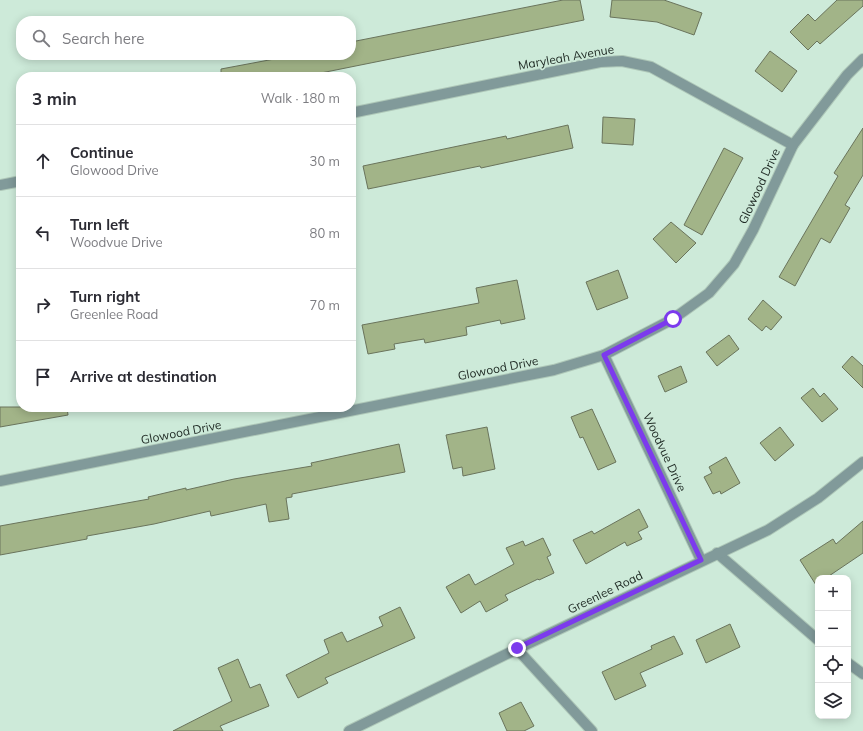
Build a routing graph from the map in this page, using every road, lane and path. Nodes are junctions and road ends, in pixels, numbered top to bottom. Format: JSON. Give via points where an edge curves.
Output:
{"nodes":[{"id":1,"x":863,"y":59,"type":"edge"},
{"id":2,"x":356,"y":112,"type":"edge"},
{"id":3,"x":793,"y":145,"type":"junction"},
{"id":4,"x":16,"y":181,"type":"edge"},
{"id":5,"x":0,"y":185,"type":"edge"},
{"id":6,"x":604,"y":355,"type":"junction"},
{"id":7,"x":356,"y":410,"type":"edge"},
{"id":8,"x":346,"y":412,"type":"edge"},
{"id":9,"x":863,"y":462,"type":"edge"},
{"id":10,"x":0,"y":482,"type":"edge"},
{"id":11,"x":716,"y":553,"type":"junction"},
{"id":12,"x":701,"y":560,"type":"junction"},
{"id":13,"x":815,"y":637,"type":"edge"},
{"id":14,"x":517,"y":648,"type":"junction"},
{"id":15,"x":851,"y":665,"type":"edge"},
{"id":16,"x":863,"y":674,"type":"edge"},
{"id":17,"x":348,"y":731,"type":"edge"},
{"id":18,"x":592,"y":731,"type":"edge"}],
"edges":[{"from":1,"to":3,"type":"street","name":"Glowood Drive","via":[[847,75]]},
{"from":2,"to":3,"type":"street","name":"Maryleah Avenue","via":[[600,62],[622,61],[651,66]]},
{"from":3,"to":6,"type":"street","name":"Glowood Drive","via":[[734,264],[709,293],[673,319]]},
{"from":4,"to":5,"type":"street"},
{"from":6,"to":7,"type":"street","name":"Glowood Drive","via":[[554,370]]},
{"from":6,"to":12,"type":"street","name":"Woodvue Drive"},
{"from":8,"to":10,"type":"street","name":"Glowood Drive"},
{"from":9,"to":11,"type":"street","name":"Greenlee Road","via":[[818,498],[768,530]]},
{"from":11,"to":12,"type":"street","name":"Greenlee Road"},
{"from":11,"to":13,"type":"street"},
{"from":12,"to":14,"type":"street","name":"Greenlee Road"},
{"from":14,"to":17,"type":"street","name":"Greenlee Road"},
{"from":14,"to":18,"type":"street"},
{"from":15,"to":16,"type":"street"}]}
